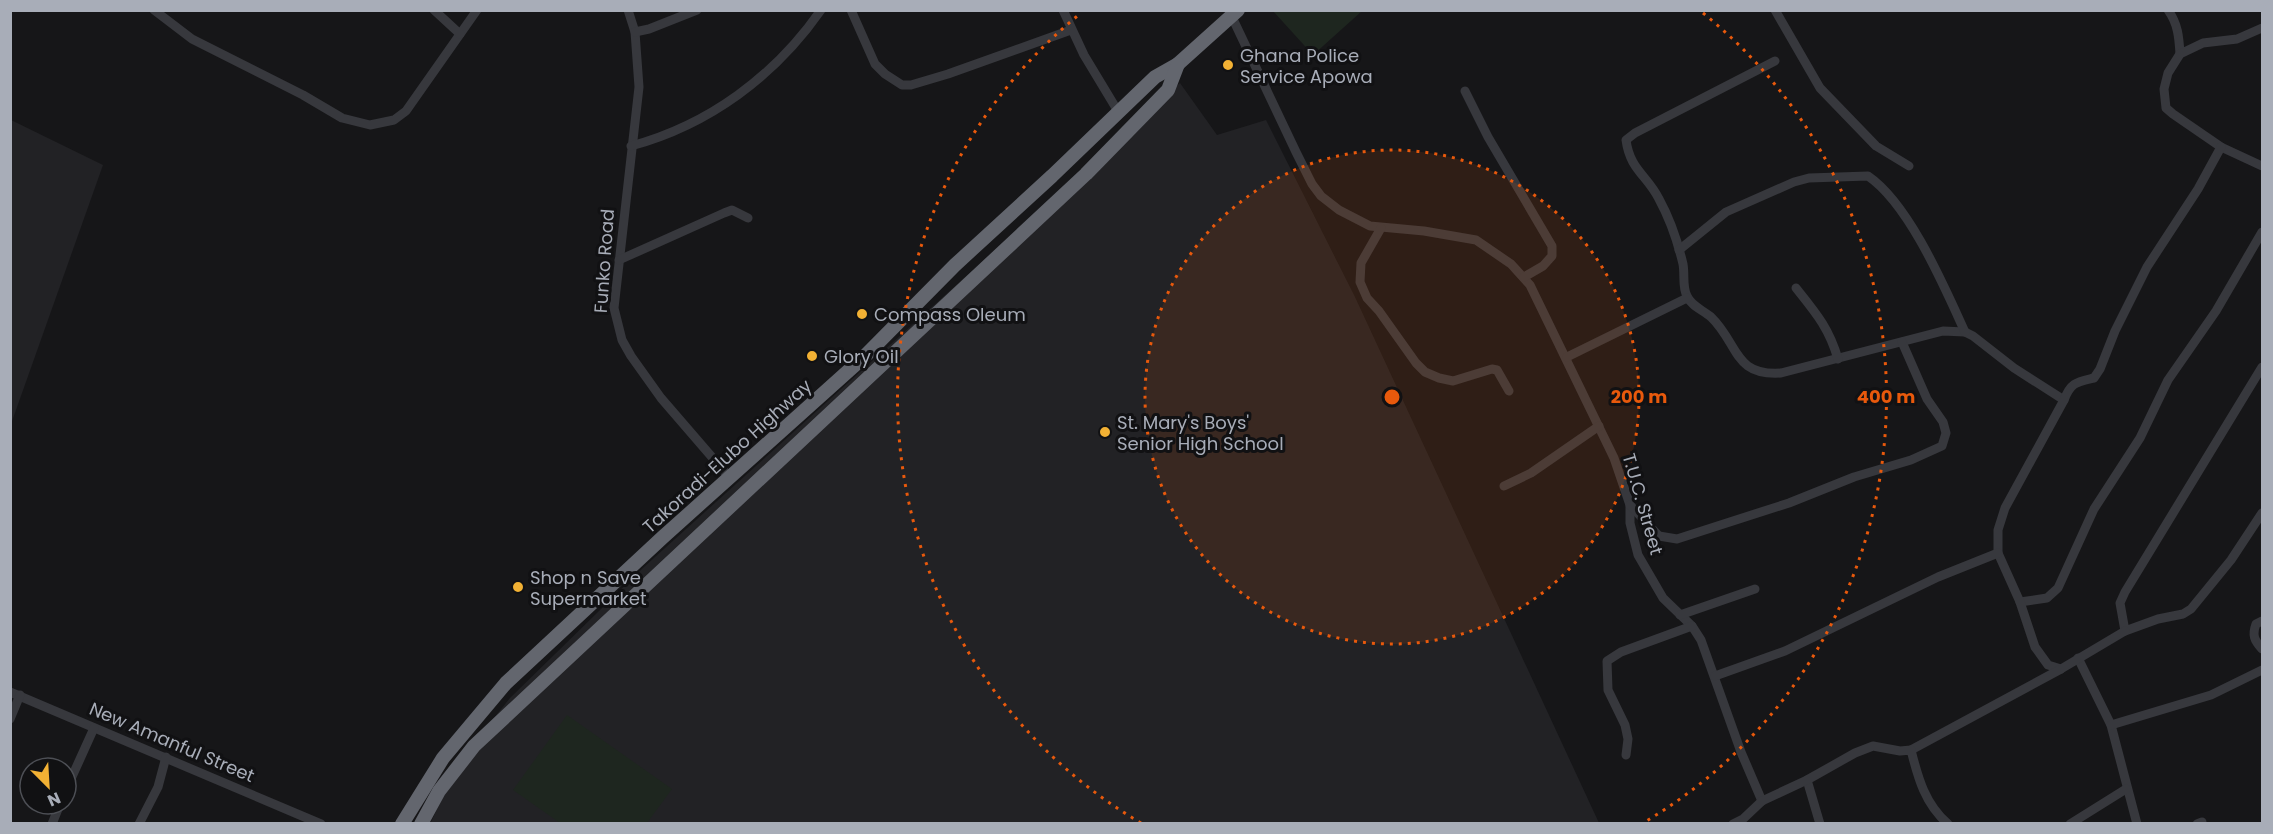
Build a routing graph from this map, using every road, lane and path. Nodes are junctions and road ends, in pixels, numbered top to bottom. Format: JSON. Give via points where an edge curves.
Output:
{"nodes":[{"id":1,"x":154,"y":10,"type":"edge"},
{"id":2,"x":434,"y":10,"type":"edge"},
{"id":3,"x":477,"y":10,"type":"edge"},
{"id":4,"x":628,"y":10,"type":"edge"},
{"id":5,"x":697,"y":10,"type":"edge"},
{"id":6,"x":821,"y":10,"type":"edge"},
{"id":7,"x":1063,"y":10,"type":"edge"},
{"id":8,"x":1775,"y":10,"type":"edge"},
{"id":9,"x":2168,"y":10,"type":"edge"},
{"id":10,"x":854,"y":11,"type":"edge"},
{"id":11,"x":1235,"y":14,"type":"edge"},
{"id":12,"x":2262,"y":28,"type":"edge"},
{"id":13,"x":1071,"y":30,"type":"junction"},
{"id":14,"x":635,"y":32,"type":"junction"},
{"id":15,"x":460,"y":34,"type":"junction"},
{"id":16,"x":2180,"y":54,"type":"junction"},
{"id":17,"x":1775,"y":61,"type":"dead end"},
{"id":18,"x":1178,"y":64,"type":"junction"},
{"id":19,"x":1465,"y":91,"type":"dead end"},
{"id":20,"x":1119,"y":113,"type":"junction"},
{"id":21,"x":631,"y":146,"type":"junction"},
{"id":22,"x":2221,"y":147,"type":"junction"},
{"id":23,"x":1909,"y":166,"type":"dead end"},
{"id":24,"x":2262,"y":166,"type":"edge"},
{"id":25,"x":748,"y":218,"type":"dead end"},
{"id":26,"x":1381,"y":228,"type":"junction"},
{"id":27,"x":2262,"y":232,"type":"edge"},
{"id":28,"x":1679,"y":250,"type":"junction"},
{"id":29,"x":619,"y":261,"type":"junction"},
{"id":30,"x":1524,"y":277,"type":"junction"},
{"id":31,"x":1796,"y":288,"type":"dead end"},
{"id":32,"x":1687,"y":298,"type":"junction"},
{"id":33,"x":1965,"y":332,"type":"junction"},
{"id":34,"x":1902,"y":342,"type":"junction"},
{"id":35,"x":1567,"y":357,"type":"junction"},
{"id":36,"x":1838,"y":359,"type":"junction"},
{"id":37,"x":2262,"y":367,"type":"edge"},
{"id":38,"x":1509,"y":392,"type":"dead end"},
{"id":39,"x":2064,"y":400,"type":"junction"},
{"id":40,"x":1599,"y":426,"type":"junction"},
{"id":41,"x":730,"y":478,"type":"junction"},
{"id":42,"x":1504,"y":486,"type":"dead end"},
{"id":43,"x":1630,"y":505,"type":"junction"},
{"id":44,"x":2262,"y":513,"type":"edge"},
{"id":45,"x":1998,"y":553,"type":"junction"},
{"id":46,"x":1755,"y":590,"type":"dead end"},
{"id":47,"x":2020,"y":602,"type":"junction"},
{"id":48,"x":1680,"y":615,"type":"junction"},
{"id":49,"x":2262,"y":621,"type":"edge"},
{"id":50,"x":1692,"y":626,"type":"junction"},
{"id":51,"x":2125,"y":631,"type":"junction"},
{"id":52,"x":2262,"y":649,"type":"edge"},
{"id":53,"x":2078,"y":658,"type":"junction"},
{"id":54,"x":2061,"y":669,"type":"junction"},
{"id":55,"x":2262,"y":670,"type":"edge"},
{"id":56,"x":1716,"y":676,"type":"junction"},
{"id":57,"x":15,"y":694,"type":"edge"},
{"id":58,"x":10,"y":719,"type":"edge"},
{"id":59,"x":2111,"y":725,"type":"junction"},
{"id":60,"x":94,"y":728,"type":"junction"},
{"id":61,"x":1911,"y":750,"type":"junction"},
{"id":62,"x":1626,"y":755,"type":"dead end"},
{"id":63,"x":166,"y":757,"type":"junction"},
{"id":64,"x":78,"y":763,"type":"edge"},
{"id":65,"x":1807,"y":780,"type":"junction"},
{"id":66,"x":2126,"y":789,"type":"junction"},
{"id":67,"x":1762,"y":801,"type":"junction"},
{"id":68,"x":1743,"y":821,"type":"edge"},
{"id":69,"x":139,"y":824,"type":"edge"},
{"id":70,"x":321,"y":824,"type":"edge"},
{"id":71,"x":402,"y":824,"type":"edge"},
{"id":72,"x":421,"y":824,"type":"edge"},
{"id":73,"x":1733,"y":824,"type":"edge"},
{"id":74,"x":1820,"y":824,"type":"edge"},
{"id":75,"x":1948,"y":824,"type":"edge"},
{"id":76,"x":2070,"y":824,"type":"edge"},
{"id":77,"x":2137,"y":824,"type":"edge"}],
"edges":[{"from":1,"to":15,"type":"street","via":[[210,49],[342,118],[370,125],[394,120],[406,111]]},
{"from":2,"to":15,"type":"street"},
{"from":3,"to":15,"type":"street"},
{"from":4,"to":14,"type":"street","name":"Funko Road"},
{"from":5,"to":14,"type":"street"},
{"from":6,"to":21,"type":"street","via":[[774,66],[730,101],[681,128]]},
{"from":7,"to":13,"type":"street"},
{"from":8,"to":23,"type":"street","via":[[1820,88],[1876,146]]},
{"from":9,"to":16,"type":"street","via":[[2178,30]]},
{"from":10,"to":13,"type":"street","via":[[875,64],[902,85],[958,71]]},
{"from":11,"to":18,"type":"highway","name":"Takoradi-Elubo Highway"},
{"from":11,"to":26,"type":"street","name":"T.U.C. Street","via":[[1312,184],[1339,210]]},
{"from":12,"to":16,"type":"street","via":[[2237,39],[2203,43]]},
{"from":13,"to":20,"type":"street"},
{"from":14,"to":21,"type":"street","name":"Funko Road","via":[[639,87]]},
{"from":16,"to":22,"type":"street","via":[[2168,73],[2164,89],[2166,108]]},
{"from":17,"to":28,"type":"street","via":[[1626,140],[1628,156],[1659,197]]},
{"from":18,"to":20,"type":"highway","name":"Takoradi-Elubo Highway","via":[[1155,77]]},
{"from":18,"to":72,"type":"highway","name":"Takoradi-Elubo Highway","via":[[1168,90],[1086,174],[474,746],[439,791]]},
{"from":19,"to":30,"type":"street","via":[[1552,246],[1552,256],[1544,266]]},
{"from":20,"to":41,"type":"highway","name":"Takoradi-Elubo Highway","via":[[955,265],[865,356]]},
{"from":21,"to":29,"type":"street","name":"Funko Road"},
{"from":22,"to":24,"type":"street"},
{"from":22,"to":39,"type":"street","via":[[2147,267],[2100,369],[2094,378],[2069,387]]},
{"from":25,"to":29,"type":"street","via":[[732,210]]},
{"from":26,"to":30,"type":"street","name":"T.U.C. Street","via":[[1476,240]]},
{"from":26,"to":38,"type":"street","via":[[1361,263],[1360,282],[1367,298],[1412,358],[1425,372],[1453,381],[1497,370]]},
{"from":27,"to":47,"type":"street","via":[[2216,311],[2168,380],[2140,438],[2094,509],[2058,588],[2047,598]]},
{"from":28,"to":32,"type":"street"},
{"from":28,"to":33,"type":"street","via":[[1726,212],[1794,183],[1809,178],[1868,176],[1905,217]]},
{"from":29,"to":41,"type":"street","name":"Funko Road","via":[[614,308],[622,340],[661,398]]},
{"from":30,"to":35,"type":"street","name":"T.U.C. Street"},
{"from":31,"to":36,"type":"street","via":[[1825,324]]},
{"from":32,"to":35,"type":"street"},
{"from":32,"to":36,"type":"street","via":[[1712,318],[1752,370],[1781,373]]},
{"from":33,"to":34,"type":"street","via":[[1943,331]]},
{"from":33,"to":39,"type":"street"},
{"from":34,"to":36,"type":"street"},
{"from":34,"to":43,"type":"street","via":[[1927,399],[1942,422],[1946,433],[1942,446],[1789,503],[1677,538],[1659,536]]},
{"from":35,"to":40,"type":"street","name":"T.U.C. Street"},
{"from":37,"to":51,"type":"street","via":[[2125,592],[2120,603]]},
{"from":39,"to":45,"type":"street","via":[[2005,508],[1998,530]]},
{"from":40,"to":42,"type":"street","via":[[1531,473]]},
{"from":40,"to":43,"type":"street","name":"T.U.C. Street"},
{"from":41,"to":71,"type":"highway","name":"Takoradi-Elubo Highway","via":[[506,683],[443,758]]},
{"from":43,"to":48,"type":"street","name":"T.U.C. Street","via":[[1638,555],[1663,598]]},
{"from":44,"to":51,"type":"street","via":[[2191,609]]},
{"from":45,"to":47,"type":"street"},
{"from":45,"to":56,"type":"street","via":[[1938,577],[1785,651]]},
{"from":46,"to":48,"type":"street"},
{"from":47,"to":54,"type":"street","via":[[2035,647],[2048,665]]},
{"from":48,"to":50,"type":"street","name":"T.U.C. Street"},
{"from":49,"to":52,"type":"street","via":[[2253,631],[2253,638]]},
{"from":50,"to":56,"type":"street","name":"T.U.C. Street"},
{"from":50,"to":62,"type":"street","via":[[1620,652],[1606,661],[1608,690],[1628,739]]},
{"from":51,"to":53,"type":"street"},
{"from":53,"to":54,"type":"street"},
{"from":53,"to":59,"type":"street"},
{"from":54,"to":61,"type":"street"},
{"from":55,"to":59,"type":"street","via":[[2211,695]]},
{"from":56,"to":67,"type":"street","name":"T.U.C. Street"},
{"from":57,"to":58,"type":"street"},
{"from":57,"to":60,"type":"street","name":"New Amanful Street"},
{"from":59,"to":66,"type":"street"},
{"from":60,"to":63,"type":"street","name":"New Amanful Street"},
{"from":60,"to":64,"type":"street"},
{"from":61,"to":65,"type":"street","via":[[1873,746]]},
{"from":61,"to":75,"type":"street","via":[[1921,787]]},
{"from":63,"to":69,"type":"street","via":[[158,787]]},
{"from":63,"to":70,"type":"street","name":"New Amanful Street"},
{"from":65,"to":67,"type":"street"},
{"from":65,"to":74,"type":"street"},
{"from":66,"to":76,"type":"street"},
{"from":66,"to":77,"type":"street"},
{"from":67,"to":68,"type":"street"},
{"from":68,"to":73,"type":"street"}]}
